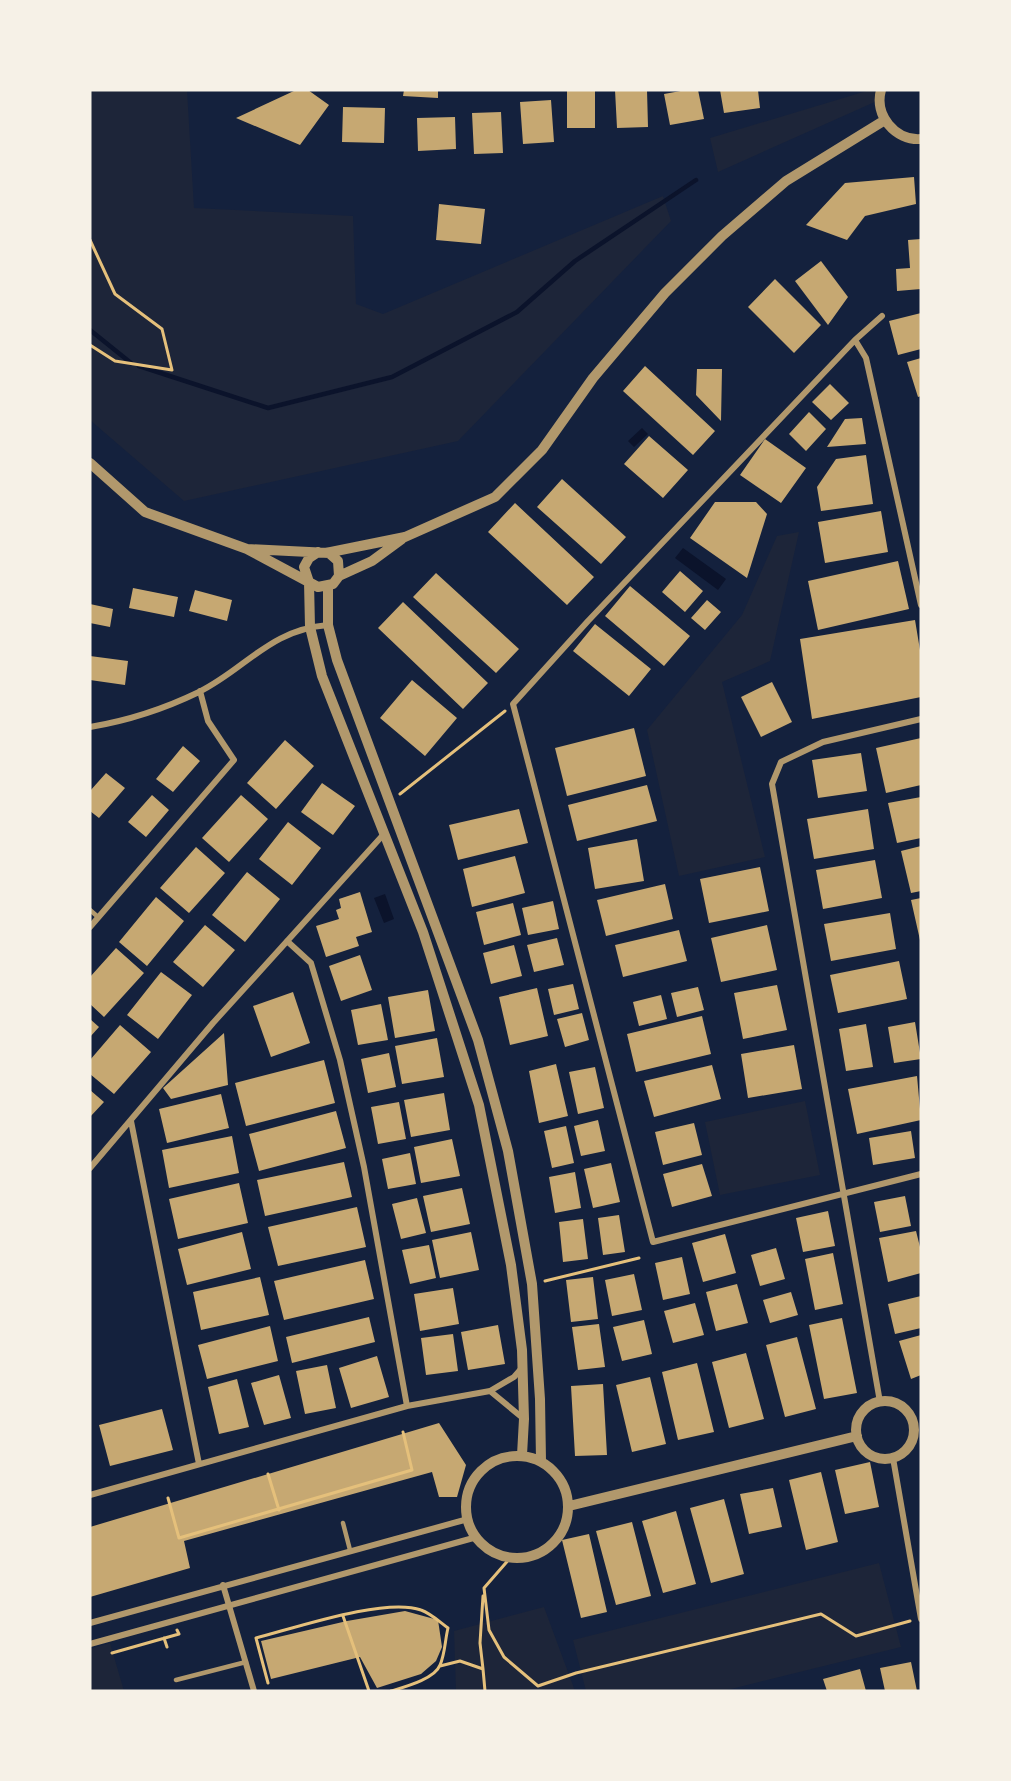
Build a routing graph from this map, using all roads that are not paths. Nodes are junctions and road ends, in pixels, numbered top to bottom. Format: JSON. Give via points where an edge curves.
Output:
{"nodes":[{"id":1,"x":881,"y":90,"type":"edge"},
{"id":2,"x":885,"y":120,"type":"junction"},
{"id":3,"x":921,"y":139,"type":"edge"},
{"id":4,"x":882,"y":316,"type":"dead end"},
{"id":5,"x":855,"y":340,"type":"junction"},
{"id":6,"x":90,"y":463,"type":"edge"},
{"id":7,"x":405,"y":537,"type":"junction"},
{"id":8,"x":247,"y":549,"type":"junction"},
{"id":9,"x":322,"y":553,"type":"junction"},
{"id":10,"x":339,"y":576,"type":"junction"},
{"id":11,"x":309,"y":582,"type":"junction"},
{"id":12,"x":328,"y":587,"type":"junction"},
{"id":13,"x":921,"y":605,"type":"edge"},
{"id":14,"x":328,"y":626,"type":"junction"},
{"id":15,"x":310,"y":627,"type":"junction"},
{"id":16,"x":200,"y":691,"type":"junction"},
{"id":17,"x":921,"y":719,"type":"edge"},
{"id":18,"x":90,"y":727,"type":"edge"},
{"id":19,"x":383,"y":835,"type":"junction"},
{"id":20,"x":90,"y":910,"type":"edge"},
{"id":21,"x":98,"y":917,"type":"junction"},
{"id":22,"x":90,"y":927,"type":"edge"},
{"id":23,"x":287,"y":941,"type":"junction"},
{"id":24,"x":131,"y":1121,"type":"junction"},
{"id":25,"x":90,"y":1168,"type":"edge"},
{"id":26,"x":921,"y":1174,"type":"edge"},
{"id":27,"x":842,"y":1196,"type":"junction"},
{"id":28,"x":523,"y":1366,"type":"junction"},
{"id":29,"x":490,"y":1391,"type":"junction"},
{"id":30,"x":880,"y":1402,"type":"junction"},
{"id":31,"x":407,"y":1406,"type":"junction"},
{"id":32,"x":917,"y":1418,"type":"edge"},
{"id":33,"x":524,"y":1419,"type":"junction"},
{"id":34,"x":857,"y":1436,"type":"junction"},
{"id":35,"x":522,"y":1455,"type":"junction"},
{"id":36,"x":893,"y":1458,"type":"junction"},
{"id":37,"x":541,"y":1461,"type":"junction"},
{"id":38,"x":199,"y":1464,"type":"junction"},
{"id":39,"x":90,"y":1496,"type":"edge"},
{"id":40,"x":568,"y":1506,"type":"junction"},
{"id":41,"x":468,"y":1519,"type":"junction"},
{"id":42,"x":343,"y":1523,"type":"dead end"},
{"id":43,"x":477,"y":1537,"type":"junction"},
{"id":44,"x":350,"y":1550,"type":"junction"},
{"id":45,"x":223,"y":1585,"type":"junction"},
{"id":46,"x":228,"y":1605,"type":"junction"},
{"id":47,"x":921,"y":1619,"type":"edge"},
{"id":48,"x":90,"y":1623,"type":"edge"},
{"id":49,"x":90,"y":1644,"type":"edge"},
{"id":50,"x":246,"y":1662,"type":"junction"},
{"id":51,"x":176,"y":1680,"type":"dead end"},
{"id":52,"x":254,"y":1691,"type":"edge"}],
"edges":[{"from":1,"to":2,"type":"street","via":[[880,108]]},
{"from":2,"to":3,"type":"street","via":[[904,137]]},
{"from":2,"to":7,"type":"street","via":[[786,181],[722,236],[665,293],[593,378],[542,450],[495,497]]},
{"from":4,"to":5,"type":"street"},
{"from":5,"to":13,"type":"street","via":[[866,358]]},
{"from":5,"to":27,"type":"street","via":[[513,704],[653,1242]]},
{"from":6,"to":8,"type":"street","via":[[145,512]]},
{"from":7,"to":9,"type":"street"},
{"from":7,"to":10,"type":"street","via":[[372,561]]},
{"from":8,"to":9,"type":"street"},
{"from":8,"to":11,"type":"street"},
{"from":9,"to":10,"type":"street","via":[[338,561]]},
{"from":9,"to":11,"type":"street","via":[[309,558],[304,567]]},
{"from":10,"to":12,"type":"street"},
{"from":11,"to":12,"type":"street"},
{"from":11,"to":15,"type":"street"},
{"from":12,"to":14,"type":"street"},
{"from":14,"to":15,"type":"street"},
{"from":14,"to":37,"type":"street","via":[[350,698],[478,1040],[508,1151],[532,1284]]},
{"from":15,"to":16,"type":"street","via":[[269,642]]},
{"from":15,"to":19,"type":"street","via":[[322,676]]},
{"from":16,"to":18,"type":"street","via":[[117,723]]},
{"from":16,"to":21,"type":"street","via":[[208,721],[234,760]]},
{"from":17,"to":27,"type":"street","via":[[823,742],[781,762],[772,784]]},
{"from":19,"to":23,"type":"street"},
{"from":19,"to":28,"type":"street","via":[[423,932],[478,1105],[511,1265]]},
{"from":20,"to":21,"type":"lane"},
{"from":21,"to":22,"type":"street"},
{"from":23,"to":24,"type":"street"},
{"from":23,"to":31,"type":"street","via":[[311,963],[340,1060],[364,1167]]},
{"from":24,"to":25,"type":"street"},
{"from":24,"to":38,"type":"street"},
{"from":26,"to":27,"type":"street"},
{"from":27,"to":30,"type":"street"},
{"from":28,"to":29,"type":"street","via":[[514,1377]]},
{"from":28,"to":33,"type":"street"},
{"from":29,"to":31,"type":"street"},
{"from":29,"to":33,"type":"street"},
{"from":30,"to":32,"type":"street","via":[[899,1405]]},
{"from":30,"to":34,"type":"street","via":[[871,1405],[859,1418]]},
{"from":31,"to":38,"type":"street"},
{"from":32,"to":36,"type":"street","via":[[913,1438],[902,1454]]},
{"from":33,"to":35,"type":"street"},
{"from":34,"to":36,"type":"street","via":[[867,1452]]},
{"from":34,"to":40,"type":"street"},
{"from":35,"to":37,"type":"street"},
{"from":35,"to":41,"type":"street","via":[[499,1459],[478,1474],[467,1497]]},
{"from":36,"to":47,"type":"street"},
{"from":37,"to":40,"type":"street","via":[[562,1482]]},
{"from":38,"to":39,"type":"street"},
{"from":40,"to":43,"type":"street","via":[[567,1520],[552,1545],[526,1557],[493,1551]]},
{"from":41,"to":43,"type":"street"},
{"from":41,"to":44,"type":"street"},
{"from":42,"to":44,"type":"lane"},
{"from":43,"to":46,"type":"street"},
{"from":44,"to":45,"type":"street"},
{"from":45,"to":46,"type":"street"},
{"from":45,"to":48,"type":"street"},
{"from":46,"to":49,"type":"street"},
{"from":46,"to":50,"type":"street"},
{"from":50,"to":51,"type":"lane"},
{"from":50,"to":52,"type":"street"}]}
